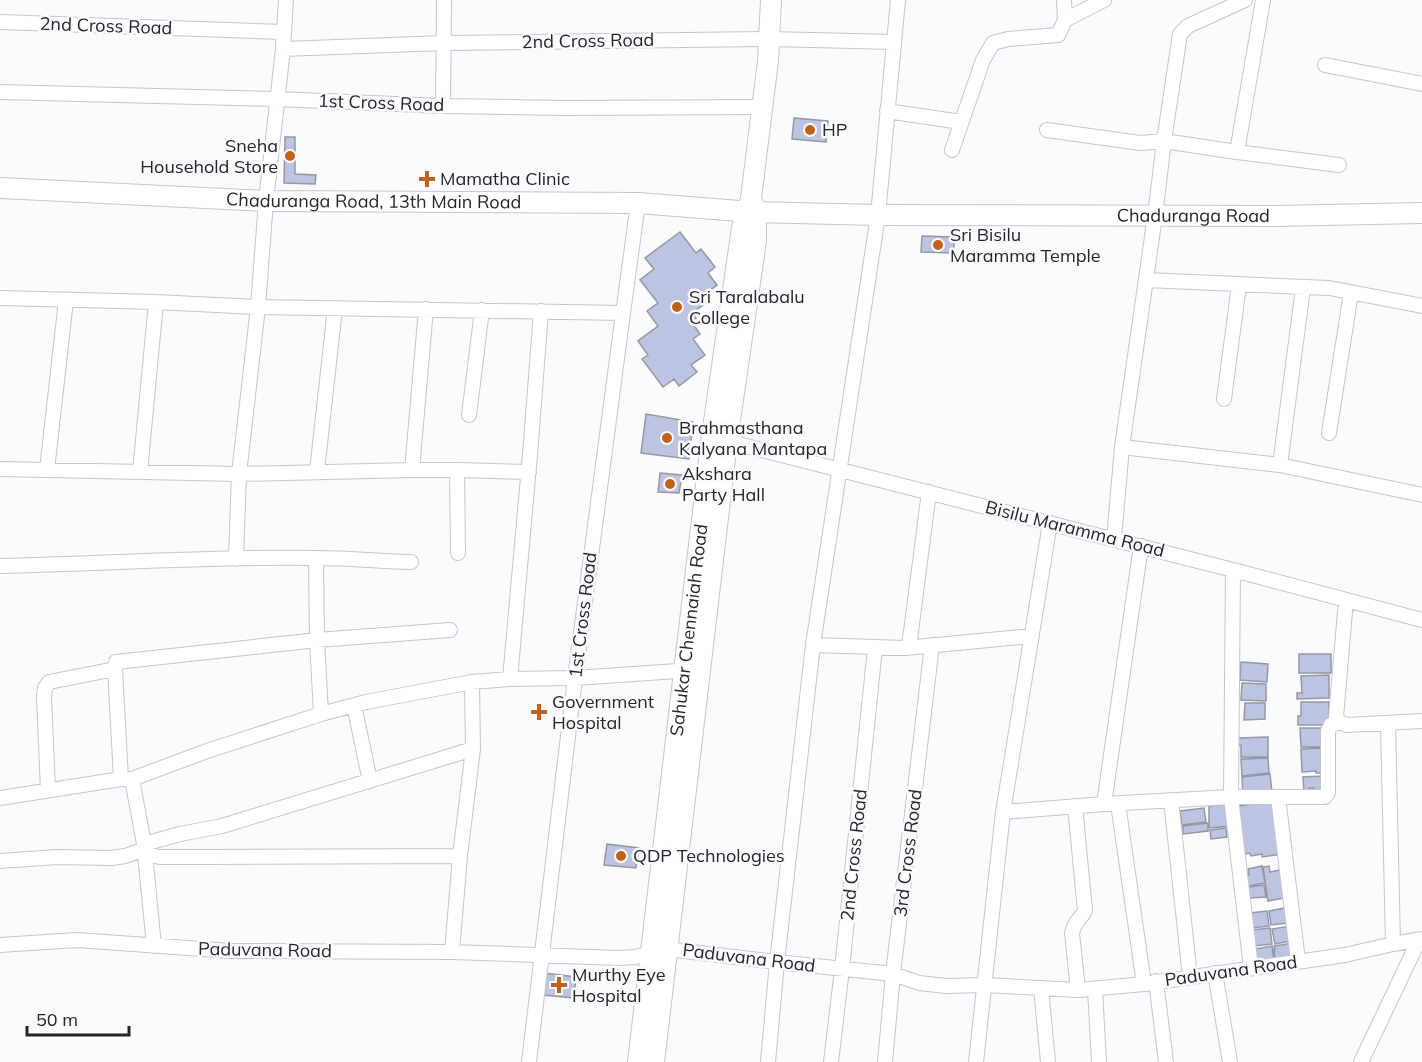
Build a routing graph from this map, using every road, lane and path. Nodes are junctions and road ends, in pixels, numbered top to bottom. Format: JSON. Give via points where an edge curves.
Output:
{"nodes":[{"id":1,"x":286,"y":0,"type":"edge"},
{"id":2,"x":444,"y":0,"type":"edge"},
{"id":3,"x":771,"y":0,"type":"edge"},
{"id":4,"x":898,"y":0,"type":"edge"},
{"id":5,"x":1064,"y":0,"type":"edge"},
{"id":6,"x":1104,"y":0,"type":"edge"},
{"id":7,"x":1245,"y":0,"type":"edge"},
{"id":8,"x":1263,"y":0,"type":"edge"},
{"id":9,"x":1065,"y":20,"type":"junction"},
{"id":10,"x":0,"y":22,"type":"edge"},
{"id":11,"x":283,"y":32,"type":"junction"},
{"id":12,"x":770,"y":39,"type":"junction"},
{"id":13,"x":894,"y":42,"type":"junction"},
{"id":14,"x":442,"y":44,"type":"junction"},
{"id":15,"x":283,"y":48,"type":"junction"},
{"id":16,"x":1325,"y":65,"type":"dead end"},
{"id":17,"x":1422,"y":84,"type":"edge"},
{"id":18,"x":0,"y":92,"type":"edge"},
{"id":19,"x":277,"y":99,"type":"junction"},
{"id":20,"x":443,"y":106,"type":"junction"},
{"id":21,"x":763,"y":107,"type":"junction"},
{"id":22,"x":887,"y":111,"type":"junction"},
{"id":23,"x":961,"y":122,"type":"junction"},
{"id":24,"x":1047,"y":130,"type":"dead end"},
{"id":25,"x":1164,"y":141,"type":"junction"},
{"id":26,"x":952,"y":150,"type":"dead end"},
{"id":27,"x":1237,"y":152,"type":"junction"},
{"id":28,"x":1339,"y":165,"type":"dead end"},
{"id":29,"x":0,"y":188,"type":"edge"},
{"id":30,"x":266,"y":201,"type":"junction"},
{"id":31,"x":639,"y":204,"type":"junction"},
{"id":32,"x":752,"y":207,"type":"junction"},
{"id":33,"x":1422,"y":213,"type":"edge"},
{"id":34,"x":878,"y":215,"type":"junction"},
{"id":35,"x":1155,"y":216,"type":"junction"},
{"id":36,"x":1146,"y":280,"type":"junction"},
{"id":37,"x":1239,"y":285,"type":"junction"},
{"id":38,"x":1303,"y":288,"type":"junction"},
{"id":39,"x":1351,"y":293,"type":"junction"},
{"id":40,"x":0,"y":298,"type":"edge"},
{"id":41,"x":66,"y":300,"type":"junction"},
{"id":42,"x":156,"y":302,"type":"junction"},
{"id":43,"x":1422,"y":306,"type":"edge"},
{"id":44,"x":258,"y":307,"type":"junction"},
{"id":45,"x":335,"y":308,"type":"junction"},
{"id":46,"x":426,"y":309,"type":"junction"},
{"id":47,"x":482,"y":310,"type":"junction"},
{"id":48,"x":541,"y":311,"type":"junction"},
{"id":49,"x":623,"y":313,"type":"junction"},
{"id":50,"x":1224,"y":399,"type":"dead end"},
{"id":51,"x":469,"y":415,"type":"dead end"},
{"id":52,"x":1329,"y":433,"type":"dead end"},
{"id":53,"x":727,"y":441,"type":"junction"},
{"id":54,"x":1122,"y":447,"type":"junction"},
{"id":55,"x":1280,"y":465,"type":"junction"},
{"id":56,"x":840,"y":468,"type":"junction"},
{"id":57,"x":0,"y":469,"type":"edge"},
{"id":58,"x":47,"y":470,"type":"junction"},
{"id":59,"x":412,"y":470,"type":"junction"},
{"id":60,"x":458,"y":470,"type":"junction"},
{"id":61,"x":317,"y":471,"type":"junction"},
{"id":62,"x":140,"y":472,"type":"junction"},
{"id":63,"x":529,"y":472,"type":"junction"},
{"id":64,"x":239,"y":474,"type":"junction"},
{"id":65,"x":929,"y":492,"type":"junction"},
{"id":66,"x":1422,"y":495,"type":"edge"},
{"id":67,"x":1050,"y":523,"type":"junction"},
{"id":68,"x":1113,"y":539,"type":"junction"},
{"id":69,"x":1141,"y":546,"type":"junction"},
{"id":70,"x":458,"y":553,"type":"dead end"},
{"id":71,"x":316,"y":558,"type":"junction"},
{"id":72,"x":236,"y":559,"type":"junction"},
{"id":73,"x":411,"y":562,"type":"dead end"},
{"id":74,"x":0,"y":566,"type":"edge"},
{"id":75,"x":1233,"y":570,"type":"junction"},
{"id":76,"x":1346,"y":600,"type":"junction"},
{"id":77,"x":1422,"y":620,"type":"edge"},
{"id":78,"x":450,"y":630,"type":"dead end"},
{"id":79,"x":1032,"y":636,"type":"junction"},
{"id":80,"x":317,"y":640,"type":"junction"},
{"id":81,"x":813,"y":645,"type":"junction"},
{"id":82,"x":932,"y":645,"type":"junction"},
{"id":83,"x":909,"y":647,"type":"junction"},
{"id":84,"x":875,"y":648,"type":"junction"},
{"id":85,"x":115,"y":669,"type":"junction"},
{"id":86,"x":692,"y":670,"type":"junction"},
{"id":87,"x":575,"y":678,"type":"junction"},
{"id":88,"x":510,"y":679,"type":"junction"},
{"id":89,"x":472,"y":682,"type":"junction"},
{"id":90,"x":354,"y":705,"type":"junction"},
{"id":91,"x":321,"y":714,"type":"junction"},
{"id":92,"x":1422,"y":721,"type":"edge"},
{"id":93,"x":1340,"y":722,"type":"junction"},
{"id":94,"x":1388,"y":723,"type":"junction"},
{"id":95,"x":473,"y":749,"type":"junction"},
{"id":96,"x":127,"y":779,"type":"junction"},
{"id":97,"x":370,"y":781,"type":"junction"},
{"id":98,"x":48,"y":790,"type":"junction"},
{"id":99,"x":1231,"y":797,"type":"junction"},
{"id":100,"x":1278,"y":797,"type":"junction"},
{"id":101,"x":0,"y":798,"type":"edge"},
{"id":102,"x":1171,"y":800,"type":"junction"},
{"id":103,"x":1111,"y":804,"type":"junction"},
{"id":104,"x":1075,"y":806,"type":"junction"},
{"id":105,"x":1003,"y":812,"type":"junction"},
{"id":106,"x":145,"y":849,"type":"junction"},
{"id":107,"x":460,"y":856,"type":"junction"},
{"id":108,"x":0,"y":861,"type":"edge"},
{"id":109,"x":1420,"y":939,"type":"edge"},
{"id":110,"x":1394,"y":944,"type":"junction"},
{"id":111,"x":0,"y":945,"type":"edge"},
{"id":112,"x":154,"y":946,"type":"junction"},
{"id":113,"x":659,"y":950,"type":"junction"},
{"id":114,"x":452,"y":952,"type":"junction"},
{"id":115,"x":543,"y":955,"type":"junction"},
{"id":116,"x":1298,"y":961,"type":"junction"},
{"id":117,"x":777,"y":962,"type":"junction"},
{"id":118,"x":1251,"y":968,"type":"junction"},
{"id":119,"x":842,"y":969,"type":"junction"},
{"id":120,"x":1215,"y":973,"type":"junction"},
{"id":121,"x":893,"y":974,"type":"junction"},
{"id":122,"x":1190,"y":977,"type":"junction"},
{"id":123,"x":1150,"y":982,"type":"junction"},
{"id":124,"x":984,"y":985,"type":"junction"},
{"id":125,"x":1041,"y":988,"type":"junction"},
{"id":126,"x":1095,"y":989,"type":"junction"},
{"id":127,"x":1078,"y":990,"type":"junction"},
{"id":128,"x":529,"y":1062,"type":"edge"},
{"id":129,"x":638,"y":1062,"type":"edge"},
{"id":130,"x":654,"y":1062,"type":"edge"},
{"id":131,"x":768,"y":1062,"type":"edge"},
{"id":132,"x":831,"y":1062,"type":"edge"},
{"id":133,"x":885,"y":1062,"type":"edge"},
{"id":134,"x":976,"y":1062,"type":"edge"},
{"id":135,"x":1048,"y":1062,"type":"edge"},
{"id":136,"x":1099,"y":1062,"type":"edge"},
{"id":137,"x":1166,"y":1062,"type":"edge"},
{"id":138,"x":1230,"y":1062,"type":"edge"},
{"id":139,"x":1361,"y":1062,"type":"edge"}],
"edges":[{"from":1,"to":11,"type":"street"},
{"from":2,"to":14,"type":"street"},
{"from":3,"to":12,"type":"street","name":"Sahukar Chennaiah Road"},
{"from":4,"to":13,"type":"street"},
{"from":5,"to":9,"type":"street"},
{"from":6,"to":9,"type":"street"},
{"from":7,"to":25,"type":"street","via":[[1188,26],[1180,34]]},
{"from":8,"to":27,"type":"street"},
{"from":9,"to":23,"type":"street","via":[[1058,35],[993,43],[982,60]]},
{"from":10,"to":11,"type":"street","name":"2nd Cross Road"},
{"from":11,"to":15,"type":"street"},
{"from":12,"to":13,"type":"street","name":"2nd Cross Road"},
{"from":12,"to":14,"type":"street","name":"2nd Cross Road"},
{"from":12,"to":21,"type":"street","name":"Sahukar Chennaiah Road"},
{"from":13,"to":22,"type":"street"},
{"from":14,"to":15,"type":"street","name":"2nd Cross Road"},
{"from":14,"to":20,"type":"street"},
{"from":15,"to":19,"type":"street"},
{"from":16,"to":17,"type":"street"},
{"from":18,"to":19,"type":"street","name":"1st Cross Road"},
{"from":19,"to":20,"type":"street","name":"1st Cross Road"},
{"from":19,"to":30,"type":"street"},
{"from":20,"to":21,"type":"street","name":"1st Cross Road"},
{"from":21,"to":32,"type":"street","name":"Sahukar Chennaiah Road"},
{"from":22,"to":23,"type":"street"},
{"from":22,"to":34,"type":"street"},
{"from":23,"to":26,"type":"street"},
{"from":24,"to":25,"type":"street","via":[[1140,142]]},
{"from":25,"to":27,"type":"street"},
{"from":25,"to":35,"type":"street"},
{"from":27,"to":28,"type":"street"},
{"from":29,"to":30,"type":"street","name":"Chaduranga Road, 13th Main Road"},
{"from":30,"to":31,"type":"street","name":"Chaduranga Road, 13th Main Road"},
{"from":30,"to":44,"type":"street"},
{"from":31,"to":32,"type":"street","name":"Chaduranga Road, 13th Main Road"},
{"from":31,"to":49,"type":"street","name":"1st Cross Road"},
{"from":32,"to":34,"type":"street","name":"Chaduranga Road"},
{"from":32,"to":53,"type":"street","name":"Sahukar Chennaiah Road","via":[[756,241]]},
{"from":32,"to":86,"type":"street","name":"Sahukar Chennaiah Road","via":[[742,228],[712,435]]},
{"from":33,"to":35,"type":"street","name":"Chaduranga Road"},
{"from":34,"to":35,"type":"street","name":"Chaduranga Road"},
{"from":34,"to":56,"type":"street"},
{"from":35,"to":36,"type":"street"},
{"from":36,"to":37,"type":"street"},
{"from":36,"to":54,"type":"street"},
{"from":37,"to":38,"type":"street"},
{"from":37,"to":50,"type":"street"},
{"from":38,"to":39,"type":"street"},
{"from":38,"to":55,"type":"street"},
{"from":39,"to":43,"type":"street"},
{"from":39,"to":52,"type":"street"},
{"from":40,"to":41,"type":"street"},
{"from":41,"to":42,"type":"street"},
{"from":41,"to":58,"type":"street"},
{"from":42,"to":44,"type":"street"},
{"from":42,"to":62,"type":"street"},
{"from":44,"to":45,"type":"street"},
{"from":44,"to":64,"type":"street"},
{"from":45,"to":46,"type":"street"},
{"from":45,"to":61,"type":"street"},
{"from":46,"to":47,"type":"street"},
{"from":46,"to":59,"type":"street"},
{"from":47,"to":48,"type":"street"},
{"from":47,"to":51,"type":"street"},
{"from":48,"to":49,"type":"street"},
{"from":48,"to":63,"type":"street"},
{"from":49,"to":87,"type":"street","name":"1st Cross Road"},
{"from":53,"to":56,"type":"street","name":"Bisilu Maramma Road"},
{"from":53,"to":86,"type":"street","name":"Sahukar Chennaiah Road"},
{"from":54,"to":55,"type":"street"},
{"from":54,"to":68,"type":"street"},
{"from":55,"to":66,"type":"street"},
{"from":56,"to":65,"type":"street","name":"Bisilu Maramma Road"},
{"from":56,"to":81,"type":"street"},
{"from":57,"to":58,"type":"street"},
{"from":58,"to":62,"type":"street"},
{"from":59,"to":60,"type":"street"},
{"from":59,"to":61,"type":"street"},
{"from":60,"to":63,"type":"street"},
{"from":60,"to":70,"type":"street"},
{"from":61,"to":64,"type":"street"},
{"from":62,"to":64,"type":"street"},
{"from":63,"to":88,"type":"street"},
{"from":64,"to":72,"type":"street"},
{"from":65,"to":67,"type":"street","name":"Bisilu Maramma Road"},
{"from":65,"to":83,"type":"street"},
{"from":67,"to":68,"type":"street","name":"Bisilu Maramma Road"},
{"from":67,"to":79,"type":"street"},
{"from":68,"to":69,"type":"street","name":"Bisilu Maramma Road"},
{"from":69,"to":75,"type":"street","name":"Bisilu Maramma Road"},
{"from":69,"to":103,"type":"street"},
{"from":71,"to":72,"type":"street"},
{"from":71,"to":73,"type":"street"},
{"from":71,"to":80,"type":"street"},
{"from":72,"to":74,"type":"street"},
{"from":75,"to":76,"type":"street","name":"Bisilu Maramma Road"},
{"from":75,"to":99,"type":"street"},
{"from":76,"to":77,"type":"street","name":"Bisilu Maramma Road"},
{"from":76,"to":93,"type":"street","via":[[1336,717]]},
{"from":78,"to":80,"type":"street"},
{"from":79,"to":82,"type":"street"},
{"from":79,"to":105,"type":"street"},
{"from":80,"to":85,"type":"street","via":[[116,662]]},
{"from":80,"to":91,"type":"street"},
{"from":81,"to":84,"type":"street"},
{"from":81,"to":117,"type":"street"},
{"from":82,"to":83,"type":"street"},
{"from":82,"to":121,"type":"street","name":"3rd Cross Road"},
{"from":83,"to":84,"type":"street"},
{"from":84,"to":119,"type":"street","name":"2nd Cross Road"},
{"from":85,"to":96,"type":"street"},
{"from":85,"to":98,"type":"street","via":[[49,682],[45,688]]},
{"from":86,"to":87,"type":"street"},
{"from":86,"to":113,"type":"street","name":"Sahukar Chennaiah Road"},
{"from":87,"to":88,"type":"street"},
{"from":87,"to":115,"type":"street","name":"1st Cross Road"},
{"from":88,"to":89,"type":"street"},
{"from":89,"to":90,"type":"street"},
{"from":89,"to":95,"type":"street"},
{"from":90,"to":91,"type":"street"},
{"from":90,"to":97,"type":"street"},
{"from":91,"to":96,"type":"street"},
{"from":92,"to":94,"type":"street"},
{"from":93,"to":94,"type":"street"},
{"from":93,"to":100,"type":"street","via":[[1328,731],[1325,797]]},
{"from":94,"to":110,"type":"street"},
{"from":95,"to":97,"type":"street"},
{"from":95,"to":107,"type":"street"},
{"from":96,"to":98,"type":"street"},
{"from":96,"to":106,"type":"street"},
{"from":97,"to":106,"type":"street"},
{"from":98,"to":101,"type":"street"},
{"from":99,"to":100,"type":"street"},
{"from":99,"to":102,"type":"street"},
{"from":99,"to":118,"type":"street"},
{"from":100,"to":116,"type":"street"},
{"from":102,"to":103,"type":"street"},
{"from":102,"to":122,"type":"street"},
{"from":103,"to":104,"type":"street"},
{"from":103,"to":123,"type":"street"},
{"from":104,"to":105,"type":"street"},
{"from":104,"to":127,"type":"street","via":[[1085,911],[1072,933]]},
{"from":105,"to":124,"type":"street"},
{"from":106,"to":107,"type":"street","via":[[160,856],[202,857]]},
{"from":106,"to":108,"type":"street","via":[[112,858]]},
{"from":106,"to":112,"type":"street"},
{"from":107,"to":114,"type":"street"},
{"from":109,"to":110,"type":"street","name":"Paduvana Road"},
{"from":109,"to":139,"type":"street"},
{"from":110,"to":116,"type":"street","name":"Paduvana Road"},
{"from":111,"to":112,"type":"street","name":"Paduvana Road","via":[[77,940]]},
{"from":112,"to":114,"type":"street","name":"Paduvana Road","via":[[230,951]]},
{"from":113,"to":115,"type":"street","name":"Paduvana Road","via":[[618,958]]},
{"from":113,"to":117,"type":"street","name":"Paduvana Road"},
{"from":113,"to":129,"type":"street","name":"Sahukar Chennaiah Road"},
{"from":113,"to":130,"type":"street","name":"Sahukar Chennaiah Road"},
{"from":114,"to":115,"type":"street","name":"Paduvana Road"},
{"from":115,"to":128,"type":"street","name":"1st Cross Road"},
{"from":116,"to":118,"type":"street","name":"Paduvana Road"},
{"from":117,"to":119,"type":"street","name":"Paduvana Road"},
{"from":117,"to":131,"type":"street"},
{"from":118,"to":120,"type":"street","name":"Paduvana Road"},
{"from":119,"to":121,"type":"street","name":"Paduvana Road"},
{"from":119,"to":132,"type":"street","name":"2nd Cross Road"},
{"from":120,"to":122,"type":"street","name":"Paduvana Road"},
{"from":120,"to":138,"type":"street"},
{"from":121,"to":124,"type":"street","name":"Paduvana Road","via":[[919,983]]},
{"from":121,"to":133,"type":"street","name":"3rd Cross Road"},
{"from":122,"to":123,"type":"street","name":"Paduvana Road"},
{"from":123,"to":126,"type":"street","name":"Paduvana Road"},
{"from":123,"to":137,"type":"street"},
{"from":124,"to":125,"type":"street","name":"Paduvana Road"},
{"from":124,"to":134,"type":"street"},
{"from":125,"to":127,"type":"street","name":"Paduvana Road"},
{"from":125,"to":135,"type":"street"},
{"from":126,"to":127,"type":"street","name":"Paduvana Road"},
{"from":126,"to":136,"type":"street"}]}
